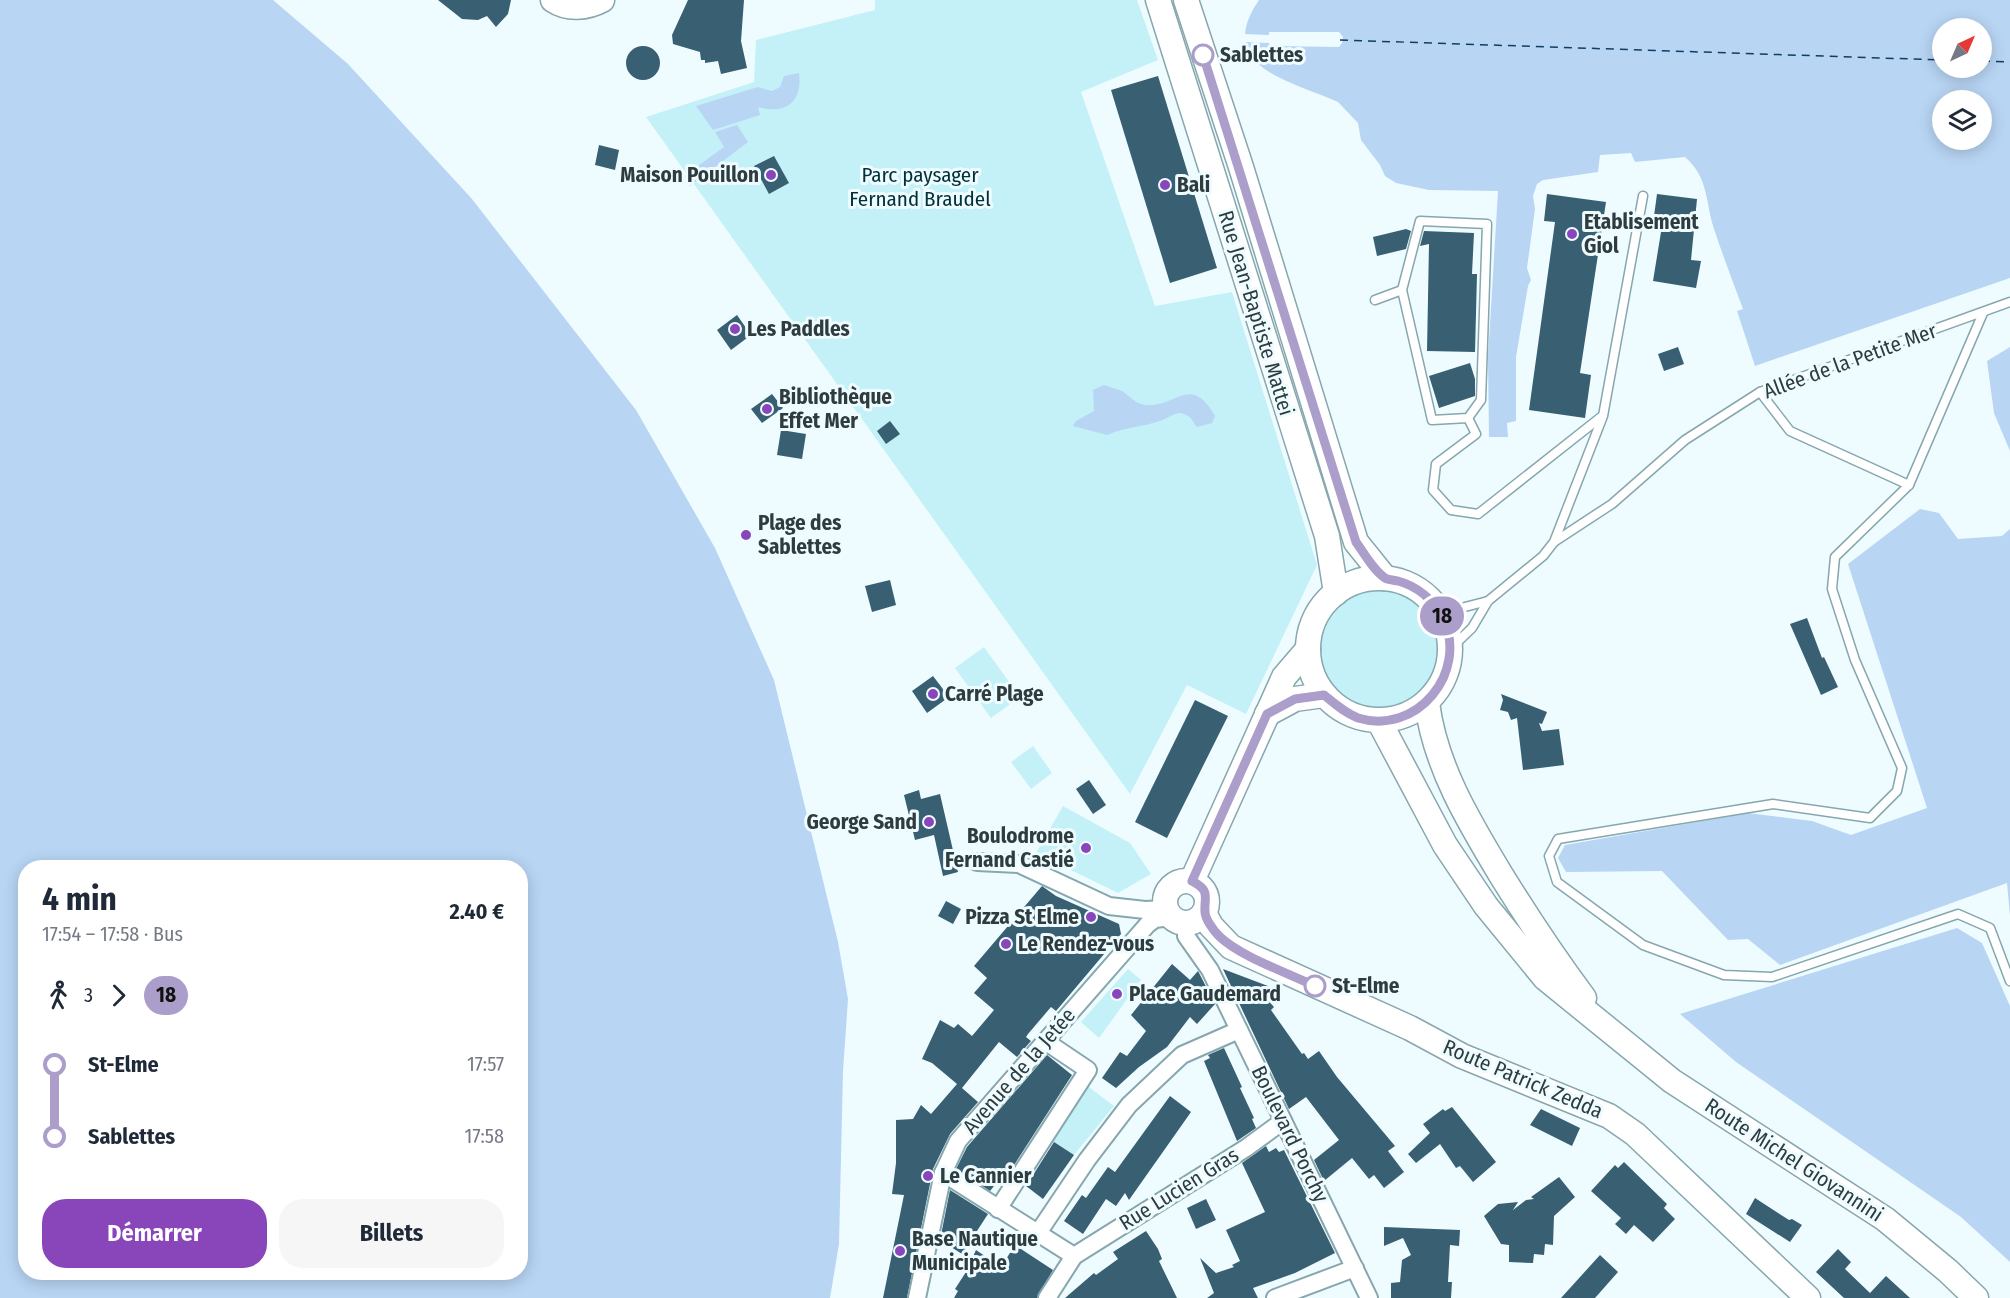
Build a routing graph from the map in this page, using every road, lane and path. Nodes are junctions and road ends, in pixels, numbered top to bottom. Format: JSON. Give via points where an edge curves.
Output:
{"nodes":[{"id":1,"x":553,"y":0,"type":"edge"},
{"id":2,"x":602,"y":0,"type":"edge"},
{"id":3,"x":1158,"y":0,"type":"edge"},
{"id":4,"x":1186,"y":0,"type":"edge"},
{"id":5,"x":1643,"y":196,"type":"dead end"},
{"id":6,"x":1402,"y":290,"type":"junction"},
{"id":7,"x":1375,"y":300,"type":"dead end"},
{"id":8,"x":2010,"y":302,"type":"edge"},
{"id":9,"x":1983,"y":313,"type":"junction"},
{"id":10,"x":1760,"y":392,"type":"junction"},
{"id":11,"x":1603,"y":416,"type":"junction"},
{"id":12,"x":1468,"y":418,"type":"junction"},
{"id":13,"x":1909,"y":485,"type":"junction"},
{"id":14,"x":1554,"y":542,"type":"junction"},
{"id":15,"x":1385,"y":578,"type":"junction"},
{"id":16,"x":1336,"y":592,"type":"junction"},
{"id":17,"x":1488,"y":601,"type":"junction"},
{"id":18,"x":1435,"y":604,"type":"junction"},
{"id":19,"x":1451,"y":648,"type":"junction"},
{"id":20,"x":1308,"y":649,"type":"junction"},
{"id":21,"x":1324,"y":695,"type":"junction"},
{"id":22,"x":1427,"y":703,"type":"junction"},
{"id":23,"x":1267,"y":714,"type":"junction"},
{"id":24,"x":1379,"y":721,"type":"junction"},
{"id":25,"x":977,"y":862,"type":"dead end"},
{"id":26,"x":1192,"y":881,"type":"junction"},
{"id":27,"x":1182,"y":915,"type":"junction"},
{"id":28,"x":1219,"y":936,"type":"junction"},
{"id":29,"x":1210,"y":970,"type":"junction"},
{"id":30,"x":2010,"y":981,"type":"edge"},
{"id":31,"x":1607,"y":1028,"type":"junction"},
{"id":32,"x":1239,"y":1030,"type":"junction"},
{"id":33,"x":1045,"y":1041,"type":"junction"},
{"id":34,"x":1283,"y":1121,"type":"junction"},
{"id":35,"x":943,"y":1173,"type":"junction"},
{"id":36,"x":998,"y":1209,"type":"junction"},
{"id":37,"x":1038,"y":1233,"type":"junction"},
{"id":38,"x":1074,"y":1256,"type":"junction"},
{"id":39,"x":1355,"y":1268,"type":"junction"},
{"id":40,"x":917,"y":1298,"type":"edge"},
{"id":41,"x":1047,"y":1298,"type":"edge"},
{"id":42,"x":1275,"y":1298,"type":"edge"},
{"id":43,"x":1369,"y":1298,"type":"edge"},
{"id":44,"x":1808,"y":1298,"type":"edge"},
{"id":45,"x":1976,"y":1298,"type":"edge"}],
"edges":[{"from":1,"to":2,"type":"main road","via":[[575,7]]},
{"from":3,"to":16,"type":"main road","name":"Rue Jean-Baptiste Mattei","via":[[1327,536]]},
{"from":4,"to":15,"type":"main road","name":"Rue Jean-Baptiste Mattei","via":[[1356,542]]},
{"from":5,"to":11,"type":"lane","name":"Allée de la Petite Mer"},
{"from":6,"to":7,"type":"lane"},
{"from":6,"to":12,"type":"lane","via":[[1432,420]]},
{"from":6,"to":12,"type":"lane","via":[[1420,221],[1487,224],[1481,400]]},
{"from":8,"to":9,"type":"lane","name":"Allée de la Petite Mer"},
{"from":9,"to":10,"type":"lane","name":"Allée de la Petite Mer"},
{"from":9,"to":13,"type":"lane"},
{"from":10,"to":13,"type":"lane","via":[[1790,431]]},
{"from":10,"to":14,"type":"lane","name":"Allée de la Petite Mer","via":[[1685,440],[1612,504]]},
{"from":11,"to":12,"type":"lane","via":[[1478,514],[1451,510],[1433,490],[1436,464],[1476,434]]},
{"from":11,"to":14,"type":"lane","name":"Allée de la Petite Mer"},
{"from":13,"to":30,"type":"lane","via":[[1835,557],[1832,589],[1855,660],[1902,768],[1897,791],[1870,818],[1773,804],[1558,839],[1549,856],[1557,882],[1643,945],[1724,975],[1772,977],[1958,914],[1990,928]]},
{"from":14,"to":17,"type":"lane","name":"Allée de la Petite Mer","via":[[1543,556]]},
{"from":15,"to":16,"type":"main road","via":[[1368,579]]},
{"from":15,"to":18,"type":"main road","via":[[1413,586]]},
{"from":16,"to":20,"type":"main road","via":[[1321,608],[1311,628]]},
{"from":17,"to":18,"type":"lane","via":[[1461,608]]},
{"from":17,"to":19,"type":"lane","via":[[1472,628]]},
{"from":18,"to":19,"type":"main road","via":[[1449,633]]},
{"from":19,"to":22,"type":"main road","via":[[1445,678]]},
{"from":20,"to":21,"type":"main road","via":[[1312,673]]},
{"from":20,"to":23,"type":"main road","via":[[1284,677]]},
{"from":21,"to":23,"type":"main road","via":[[1295,699]]},
{"from":21,"to":24,"type":"main road","via":[[1359,718]]},
{"from":22,"to":24,"type":"main road","via":[[1405,717]]},
{"from":22,"to":31,"type":"main road","name":"Route Michel Giovannini","via":[[1431,733],[1463,810],[1528,919]]},
{"from":23,"to":26,"type":"main road"},
{"from":24,"to":31,"type":"main road","name":"Route Michel Giovannini","via":[[1445,845],[1486,906],[1545,978]]},
{"from":25,"to":27,"type":"street","via":[[1018,864],[1110,906]]},
{"from":26,"to":27,"type":"main road","via":[[1206,894]]},
{"from":26,"to":27,"type":"main road","via":[[1171,886],[1165,897]]},
{"from":27,"to":28,"type":"main road","name":"Route Patrick Zedda"},
{"from":27,"to":29,"type":"street","name":"Boulevard Porchy","via":[[1186,936]]},
{"from":27,"to":33,"type":"street","name":"Avenue de la Jetée","via":[[1148,924]]},
{"from":28,"to":29,"type":"street"},
{"from":28,"to":44,"type":"main road","name":"Route Patrick Zedda","via":[[1231,947],[1410,1028],[1462,1056],[1609,1116],[1635,1134]]},
{"from":29,"to":32,"type":"street","name":"Boulevard Porchy"},
{"from":31,"to":45,"type":"main road","name":"Route Michel Giovannini","via":[[1672,1081],[1885,1219]]},
{"from":32,"to":34,"type":"street","name":"Boulevard Porchy"},
{"from":32,"to":37,"type":"street","via":[[1182,1055],[1129,1105]]},
{"from":33,"to":35,"type":"street","name":"Avenue de la Jetée","via":[[958,1141]]},
{"from":33,"to":36,"type":"street","via":[[1088,1070]]},
{"from":34,"to":38,"type":"street","name":"Rue Lucien Gras"},
{"from":34,"to":39,"type":"street","name":"Boulevard Porchy"},
{"from":35,"to":36,"type":"street"},
{"from":35,"to":40,"type":"street","name":"Avenue de la Jetée"},
{"from":36,"to":37,"type":"street"},
{"from":37,"to":38,"type":"street"},
{"from":38,"to":41,"type":"street"},
{"from":39,"to":42,"type":"street"},
{"from":39,"to":43,"type":"street","name":"Boulevard Porchy"}]}
